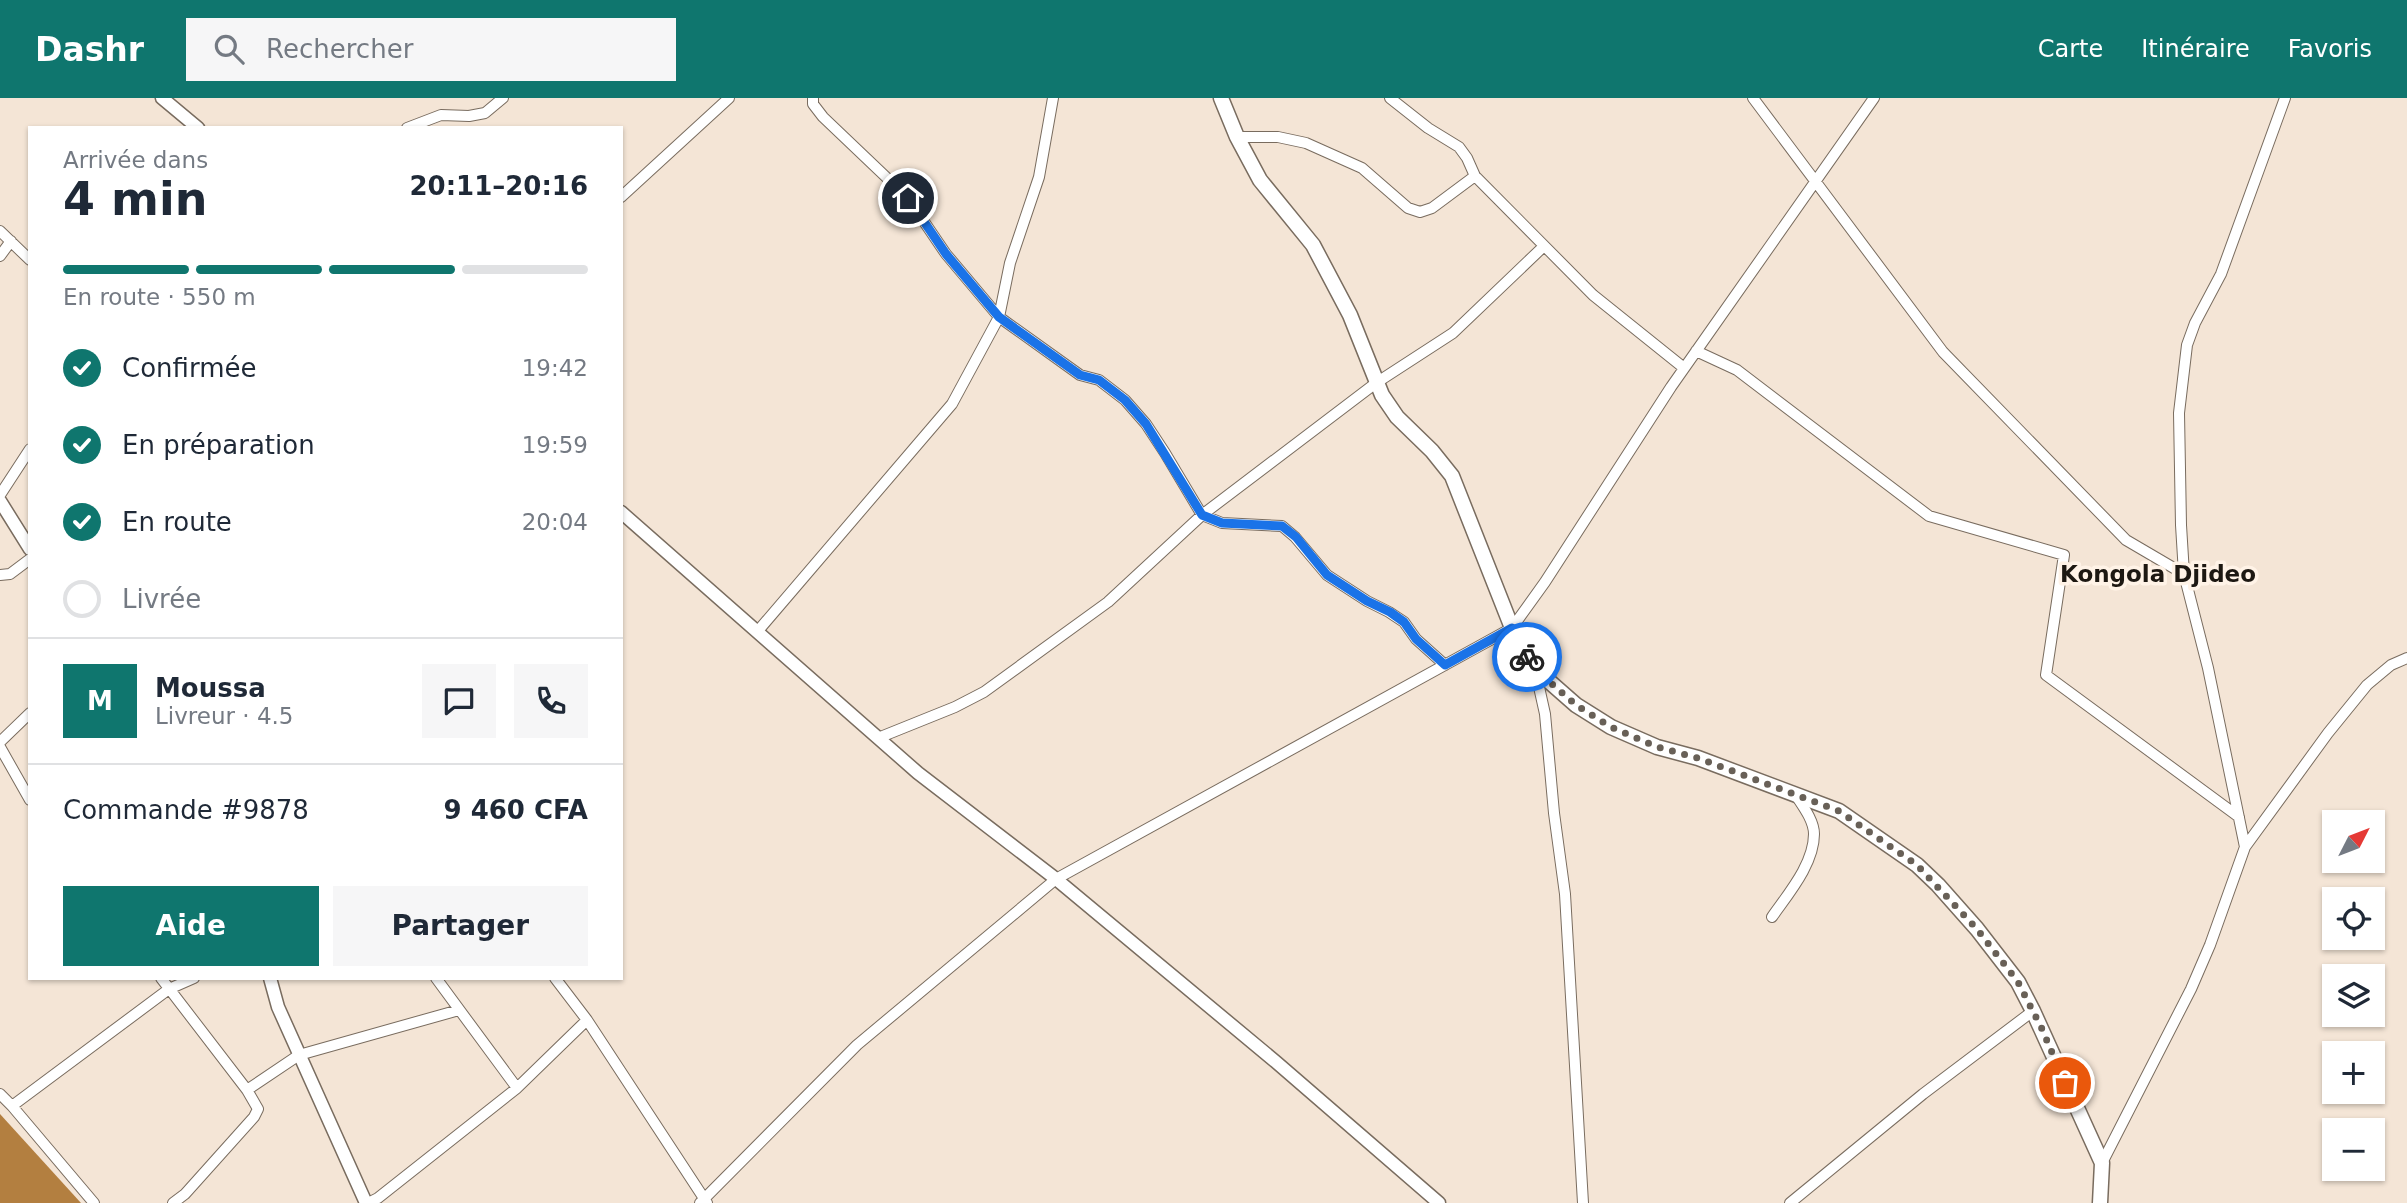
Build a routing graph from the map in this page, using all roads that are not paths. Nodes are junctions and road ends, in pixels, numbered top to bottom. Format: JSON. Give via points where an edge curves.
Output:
{"nodes":[{"id":1,"x":162,"y":98,"type":"edge"},
{"id":2,"x":503,"y":98,"type":"edge"},
{"id":3,"x":729,"y":98,"type":"edge"},
{"id":4,"x":1053,"y":98,"type":"edge"},
{"id":5,"x":1221,"y":98,"type":"edge"},
{"id":6,"x":1390,"y":98,"type":"edge"},
{"id":7,"x":1753,"y":98,"type":"edge"},
{"id":8,"x":1874,"y":98,"type":"edge"},
{"id":9,"x":2285,"y":98,"type":"edge"},
{"id":10,"x":811,"y":100,"type":"edge"},
{"id":11,"x":196,"y":126,"type":"edge"},
{"id":12,"x":412,"y":126,"type":"edge"},
{"id":13,"x":1237,"y":137,"type":"junction"},
{"id":14,"x":1475,"y":176,"type":"junction"},
{"id":15,"x":1816,"y":181,"type":"junction"},
{"id":16,"x":623,"y":195,"type":"edge"},
{"id":17,"x":0,"y":231,"type":"edge"},
{"id":18,"x":11,"y":241,"type":"junction"},
{"id":19,"x":1544,"y":246,"type":"junction"},
{"id":20,"x":0,"y":256,"type":"edge"},
{"id":21,"x":28,"y":258,"type":"edge"},
{"id":22,"x":999,"y":317,"type":"junction"},
{"id":23,"x":1696,"y":351,"type":"junction"},
{"id":24,"x":1684,"y":368,"type":"junction"},
{"id":25,"x":1376,"y":383,"type":"junction"},
{"id":26,"x":28,"y":452,"type":"edge"},
{"id":27,"x":0,"y":495,"type":"edge"},
{"id":28,"x":0,"y":501,"type":"edge"},
{"id":29,"x":623,"y":514,"type":"edge"},
{"id":30,"x":1202,"y":515,"type":"junction"},
{"id":31,"x":28,"y":546,"type":"edge"},
{"id":32,"x":28,"y":560,"type":"edge"},
{"id":33,"x":2184,"y":574,"type":"junction"},
{"id":34,"x":0,"y":575,"type":"edge"},
{"id":35,"x":1512,"y":628,"type":"junction"},
{"id":36,"x":757,"y":632,"type":"junction"},
{"id":37,"x":2407,"y":657,"type":"edge"},
{"id":38,"x":1445,"y":665,"type":"junction"},
{"id":39,"x":1535,"y":669,"type":"junction"},
{"id":40,"x":28,"y":715,"type":"edge"},
{"id":41,"x":878,"y":738,"type":"junction"},
{"id":42,"x":0,"y":745,"type":"edge"},
{"id":43,"x":1795,"y":793,"type":"junction"},
{"id":44,"x":28,"y":796,"type":"edge"},
{"id":45,"x":2239,"y":817,"type":"junction"},
{"id":46,"x":2245,"y":847,"type":"junction"},
{"id":47,"x":1056,"y":879,"type":"junction"},
{"id":48,"x":1772,"y":917,"type":"dead end"},
{"id":49,"x":162,"y":980,"type":"edge"},
{"id":50,"x":189,"y":980,"type":"edge"},
{"id":51,"x":271,"y":980,"type":"edge"},
{"id":52,"x":437,"y":980,"type":"edge"},
{"id":53,"x":557,"y":980,"type":"edge"},
{"id":54,"x":169,"y":989,"type":"junction"},
{"id":55,"x":459,"y":1010,"type":"junction"},
{"id":56,"x":2033,"y":1011,"type":"junction"},
{"id":57,"x":587,"y":1020,"type":"junction"},
{"id":58,"x":299,"y":1055,"type":"junction"},
{"id":59,"x":517,"y":1088,"type":"junction"},
{"id":60,"x":247,"y":1090,"type":"junction"},
{"id":61,"x":0,"y":1094,"type":"edge"},
{"id":62,"x":12,"y":1106,"type":"junction"},
{"id":63,"x":2102,"y":1163,"type":"junction"},
{"id":64,"x":704,"y":1201,"type":"edge"},
{"id":65,"x":374,"y":1202,"type":"edge"},
{"id":66,"x":94,"y":1203,"type":"edge"},
{"id":67,"x":173,"y":1203,"type":"edge"},
{"id":68,"x":1439,"y":1203,"type":"edge"},
{"id":69,"x":1583,"y":1203,"type":"edge"},
{"id":70,"x":1790,"y":1203,"type":"edge"},
{"id":71,"x":2100,"y":1203,"type":"edge"}],
"edges":[{"from":1,"to":11,"type":"street"},
{"from":2,"to":12,"type":"street","via":[[485,113],[441,115]]},
{"from":3,"to":16,"type":"street"},
{"from":4,"to":22,"type":"street","via":[[1039,177],[1010,263]]},
{"from":5,"to":13,"type":"main road"},
{"from":6,"to":14,"type":"street","via":[[1459,147]]},
{"from":7,"to":15,"type":"street"},
{"from":8,"to":15,"type":"street"},
{"from":9,"to":33,"type":"street","via":[[2221,274],[2187,345],[2179,413]]},
{"from":10,"to":22,"type":"street","via":[[908,198],[946,254]]},
{"from":13,"to":14,"type":"street","via":[[1306,142],[1362,168],[1408,208],[1420,212]]},
{"from":13,"to":25,"type":"main road","via":[[1261,180],[1313,245],[1350,315]]},
{"from":14,"to":19,"type":"street"},
{"from":15,"to":23,"type":"street"},
{"from":15,"to":33,"type":"street","via":[[1943,352],[2126,540]]},
{"from":17,"to":18,"type":"street"},
{"from":18,"to":20,"type":"street"},
{"from":18,"to":21,"type":"street"},
{"from":19,"to":24,"type":"street","via":[[1593,295]]},
{"from":19,"to":25,"type":"street","via":[[1453,333]]},
{"from":22,"to":30,"type":"street","via":[[1080,375],[1099,380],[1125,400],[1146,424]]},
{"from":22,"to":36,"type":"street","via":[[952,404]]},
{"from":23,"to":24,"type":"street"},
{"from":23,"to":45,"type":"street","via":[[1737,370],[1929,516],[2064,555],[2046,675]]},
{"from":24,"to":35,"type":"street"},
{"from":25,"to":30,"type":"street"},
{"from":25,"to":35,"type":"main road","via":[[1397,416],[1452,476]]},
{"from":26,"to":27,"type":"street"},
{"from":28,"to":31,"type":"street"},
{"from":29,"to":36,"type":"street"},
{"from":30,"to":38,"type":"street","via":[[1222,523],[1282,526],[1327,575],[1404,622]]},
{"from":30,"to":41,"type":"street","via":[[1108,602],[984,692]]},
{"from":32,"to":34,"type":"street","via":[[10,574]]},
{"from":33,"to":45,"type":"street"},
{"from":35,"to":38,"type":"street"},
{"from":35,"to":39,"type":"main road"},
{"from":36,"to":41,"type":"street"},
{"from":37,"to":46,"type":"street","via":[[2367,685]]},
{"from":38,"to":47,"type":"street"},
{"from":39,"to":43,"type":"main road","via":[[1576,705],[1611,727]]},
{"from":39,"to":69,"type":"street","via":[[1545,714],[1565,894]]},
{"from":40,"to":42,"type":"street"},
{"from":41,"to":47,"type":"street"},
{"from":42,"to":44,"type":"street"},
{"from":43,"to":48,"type":"street","via":[[1814,832],[1800,874]]},
{"from":43,"to":56,"type":"main road","via":[[1839,811],[1917,865],[1983,937],[2018,982]]},
{"from":45,"to":46,"type":"street"},
{"from":46,"to":63,"type":"street","via":[[2191,989]]},
{"from":47,"to":64,"type":"street","via":[[857,1045]]},
{"from":47,"to":68,"type":"street"},
{"from":49,"to":54,"type":"street"},
{"from":50,"to":54,"type":"street"},
{"from":51,"to":58,"type":"street"},
{"from":52,"to":55,"type":"street"},
{"from":53,"to":57,"type":"street"},
{"from":54,"to":60,"type":"street"},
{"from":54,"to":62,"type":"street"},
{"from":55,"to":58,"type":"street"},
{"from":55,"to":59,"type":"street"},
{"from":56,"to":63,"type":"main road"},
{"from":56,"to":70,"type":"street"},
{"from":57,"to":59,"type":"street"},
{"from":57,"to":64,"type":"street"},
{"from":58,"to":60,"type":"street"},
{"from":58,"to":65,"type":"street"},
{"from":59,"to":65,"type":"street"},
{"from":60,"to":67,"type":"street","via":[[258,1109],[254,1117]]},
{"from":61,"to":62,"type":"street"},
{"from":62,"to":66,"type":"street"},
{"from":63,"to":71,"type":"main road"}]}
